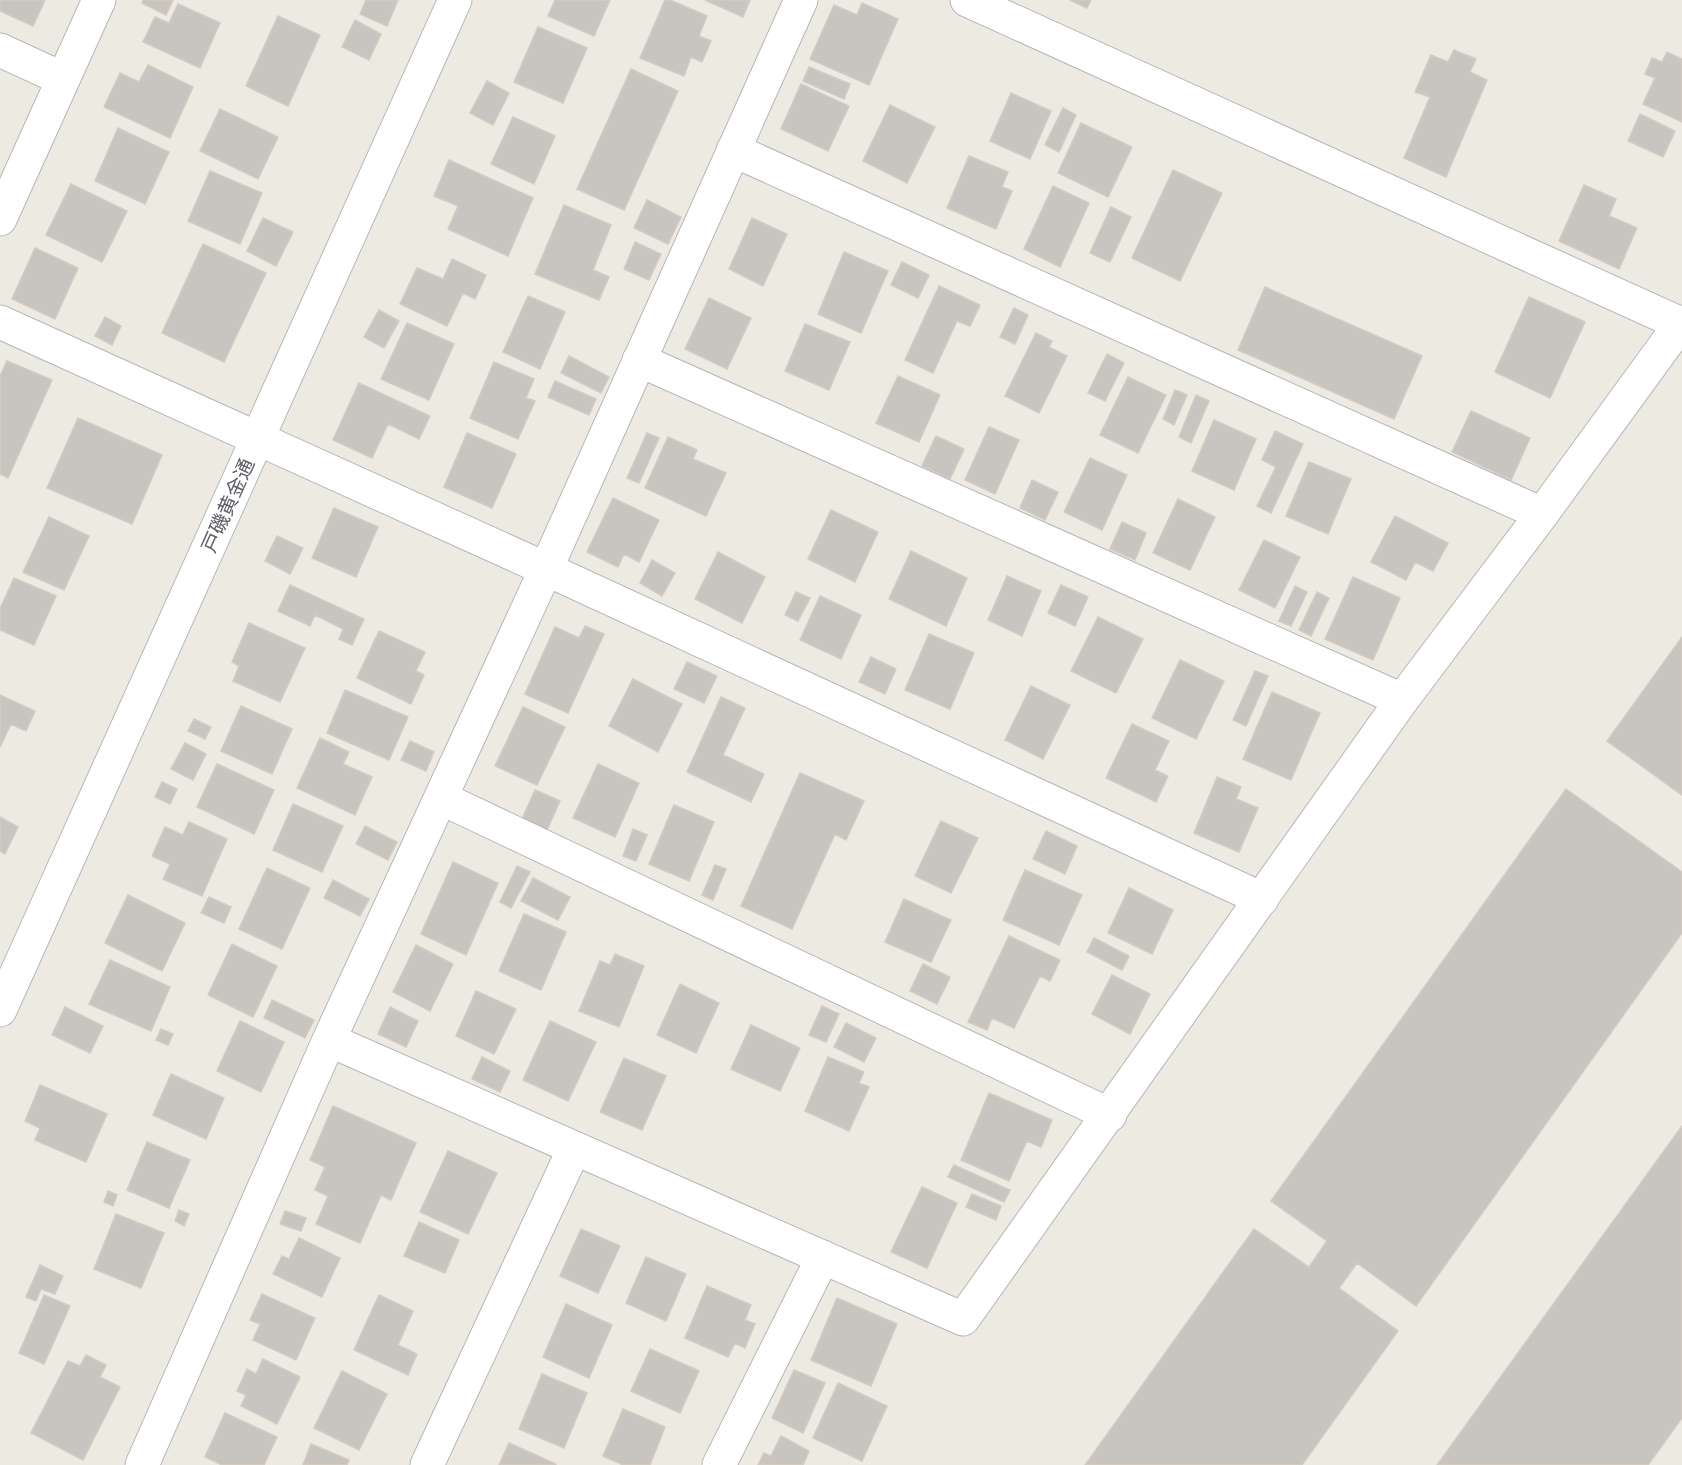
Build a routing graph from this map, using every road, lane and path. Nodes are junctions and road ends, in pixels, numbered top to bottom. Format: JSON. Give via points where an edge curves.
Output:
{"nodes":[{"id":1,"x":99,"y":0,"type":"edge"},
{"id":2,"x":455,"y":0,"type":"edge"},
{"id":3,"x":801,"y":0,"type":"edge"},
{"id":4,"x":967,"y":0,"type":"edge"},
{"id":5,"x":0,"y":50,"type":"edge"},
{"id":6,"x":63,"y":79,"type":"junction"},
{"id":7,"x":733,"y":150,"type":"junction"},
{"id":8,"x":0,"y":219,"type":"edge"},
{"id":9,"x":0,"y":322,"type":"edge"},
{"id":10,"x":1681,"y":323,"type":"edge"},
{"id":11,"x":639,"y":360,"type":"junction"},
{"id":12,"x":257,"y":437,"type":"junction"},
{"id":13,"x":1542,"y":514,"type":"junction"},
{"id":14,"x":546,"y":568,"type":"junction"},
{"id":15,"x":1402,"y":700,"type":"junction"},
{"id":16,"x":441,"y":798,"type":"junction"},
{"id":17,"x":1262,"y":899,"type":"junction"},
{"id":18,"x":0,"y":1010,"type":"edge"},
{"id":19,"x":329,"y":1040,"type":"junction"},
{"id":20,"x":1110,"y":1114,"type":"junction"},
{"id":21,"x":574,"y":1149,"type":"junction"},
{"id":22,"x":823,"y":1257,"type":"junction"},
{"id":23,"x":142,"y":1465,"type":"edge"},
{"id":24,"x":427,"y":1465,"type":"edge"},
{"id":25,"x":719,"y":1465,"type":"edge"}],
"edges":[{"from":1,"to":6,"type":"street"},
{"from":2,"to":12,"type":"street","name":"戸磯黄金通"},
{"from":3,"to":7,"type":"street"},
{"from":4,"to":10,"type":"street"},
{"from":5,"to":6,"type":"street"},
{"from":6,"to":8,"type":"street"},
{"from":7,"to":11,"type":"street"},
{"from":7,"to":13,"type":"street"},
{"from":9,"to":12,"type":"street"},
{"from":10,"to":13,"type":"street"},
{"from":11,"to":14,"type":"street"},
{"from":11,"to":15,"type":"street"},
{"from":12,"to":14,"type":"street"},
{"from":12,"to":18,"type":"street","name":"戸磯黄金通"},
{"from":13,"to":15,"type":"street"},
{"from":14,"to":16,"type":"street"},
{"from":14,"to":17,"type":"street"},
{"from":15,"to":17,"type":"street"},
{"from":16,"to":19,"type":"street"},
{"from":16,"to":20,"type":"street"},
{"from":17,"to":20,"type":"street"},
{"from":19,"to":21,"type":"street"},
{"from":19,"to":23,"type":"street"},
{"from":20,"to":22,"type":"street","via":[[963,1319]]},
{"from":21,"to":22,"type":"street"},
{"from":21,"to":24,"type":"street"},
{"from":22,"to":25,"type":"street"}]}
